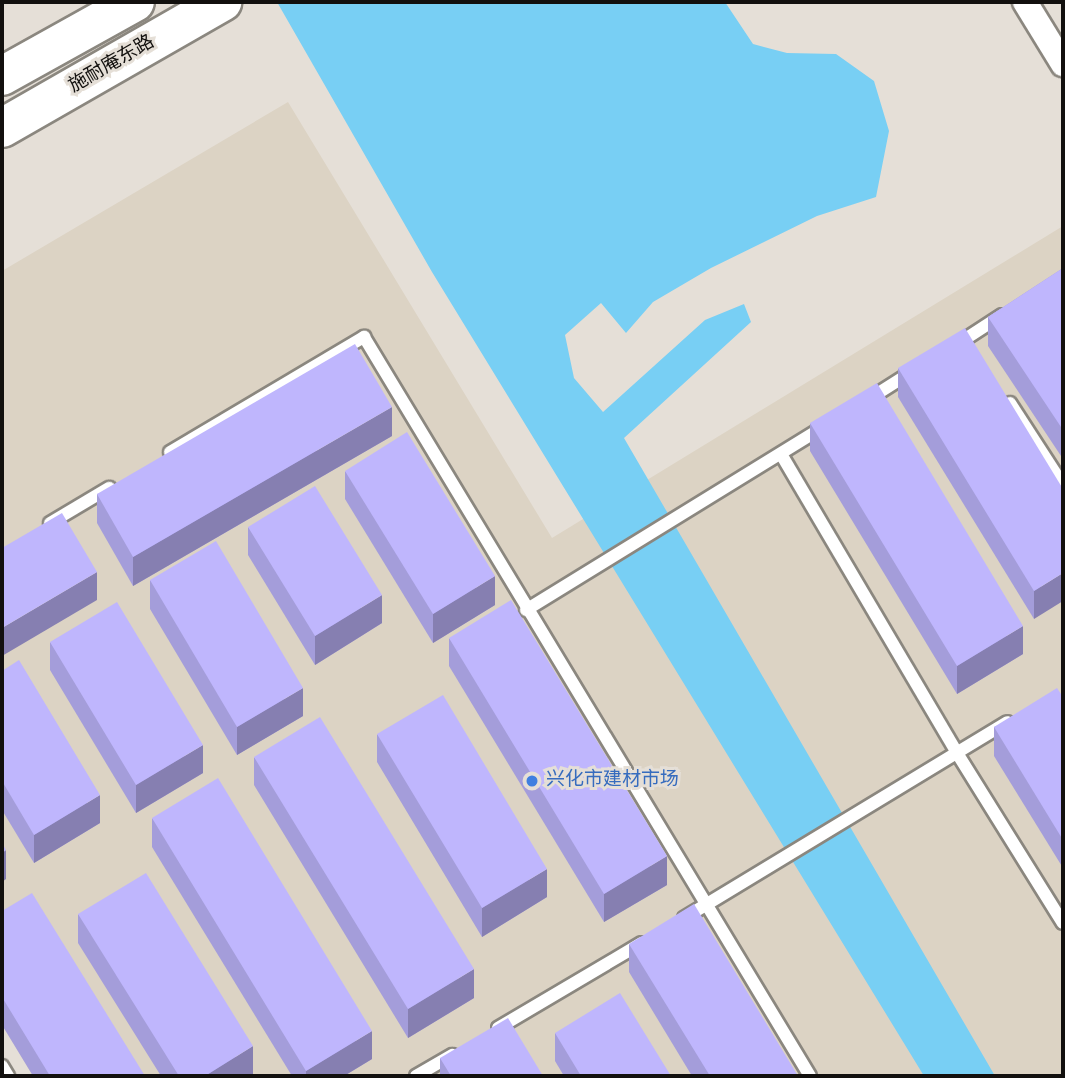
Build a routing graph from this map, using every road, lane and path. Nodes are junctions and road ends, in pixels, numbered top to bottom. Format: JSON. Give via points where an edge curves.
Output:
{"nodes":[{"id":1,"x":135,"y":2,"type":"edge"},
{"id":2,"x":222,"y":2,"type":"edge"},
{"id":3,"x":1025,"y":2,"type":"edge"},
{"id":4,"x":1063,"y":64,"type":"edge"},
{"id":5,"x":2,"y":76,"type":"edge"},
{"id":6,"x":2,"y":128,"type":"edge"},
{"id":7,"x":1010,"y":309,"type":"edge"},
{"id":8,"x":944,"y":352,"type":"edge"},
{"id":9,"x":921,"y":367,"type":"edge"},
{"id":10,"x":1004,"y":394,"type":"edge"},
{"id":11,"x":851,"y":410,"type":"edge"},
{"id":12,"x":839,"y":418,"type":"edge"},
{"id":13,"x":781,"y":454,"type":"junction"},
{"id":14,"x":154,"y":462,"type":"edge"},
{"id":15,"x":118,"y":482,"type":"edge"},
{"id":16,"x":1063,"y":485,"type":"edge"},
{"id":17,"x":37,"y":531,"type":"edge"},
{"id":18,"x":526,"y":610,"type":"junction"},
{"id":19,"x":1016,"y":716,"type":"edge"},
{"id":20,"x":957,"y":753,"type":"junction"},
{"id":21,"x":708,"y":904,"type":"junction"},
{"id":22,"x":1063,"y":923,"type":"edge"},
{"id":23,"x":673,"y":925,"type":"edge"},
{"id":24,"x":649,"y":939,"type":"edge"},
{"id":25,"x":486,"y":1035,"type":"edge"},
{"id":26,"x":463,"y":1049,"type":"edge"},
{"id":27,"x":2,"y":1066,"type":"edge"},
{"id":28,"x":8,"y":1076,"type":"edge"},
{"id":29,"x":416,"y":1076,"type":"edge"},
{"id":30,"x":810,"y":1076,"type":"edge"}],
"edges":[{"from":1,"to":5,"type":"main road"},
{"from":2,"to":6,"type":"main road","name":"施耐庵东路"},
{"from":3,"to":4,"type":"street"},
{"from":7,"to":8,"type":"lane","via":[[971,343]]},
{"from":9,"to":11,"type":"lane"},
{"from":10,"to":16,"type":"lane"},
{"from":12,"to":13,"type":"lane"},
{"from":13,"to":18,"type":"lane"},
{"from":13,"to":20,"type":"lane"},
{"from":14,"to":18,"type":"lane","via":[[364,337]]},
{"from":15,"to":17,"type":"lane"},
{"from":18,"to":21,"type":"lane"},
{"from":19,"to":20,"type":"lane"},
{"from":20,"to":21,"type":"lane"},
{"from":20,"to":22,"type":"lane"},
{"from":21,"to":23,"type":"lane"},
{"from":21,"to":30,"type":"lane"},
{"from":24,"to":25,"type":"lane"},
{"from":26,"to":29,"type":"lane"},
{"from":27,"to":28,"type":"lane"}]}
